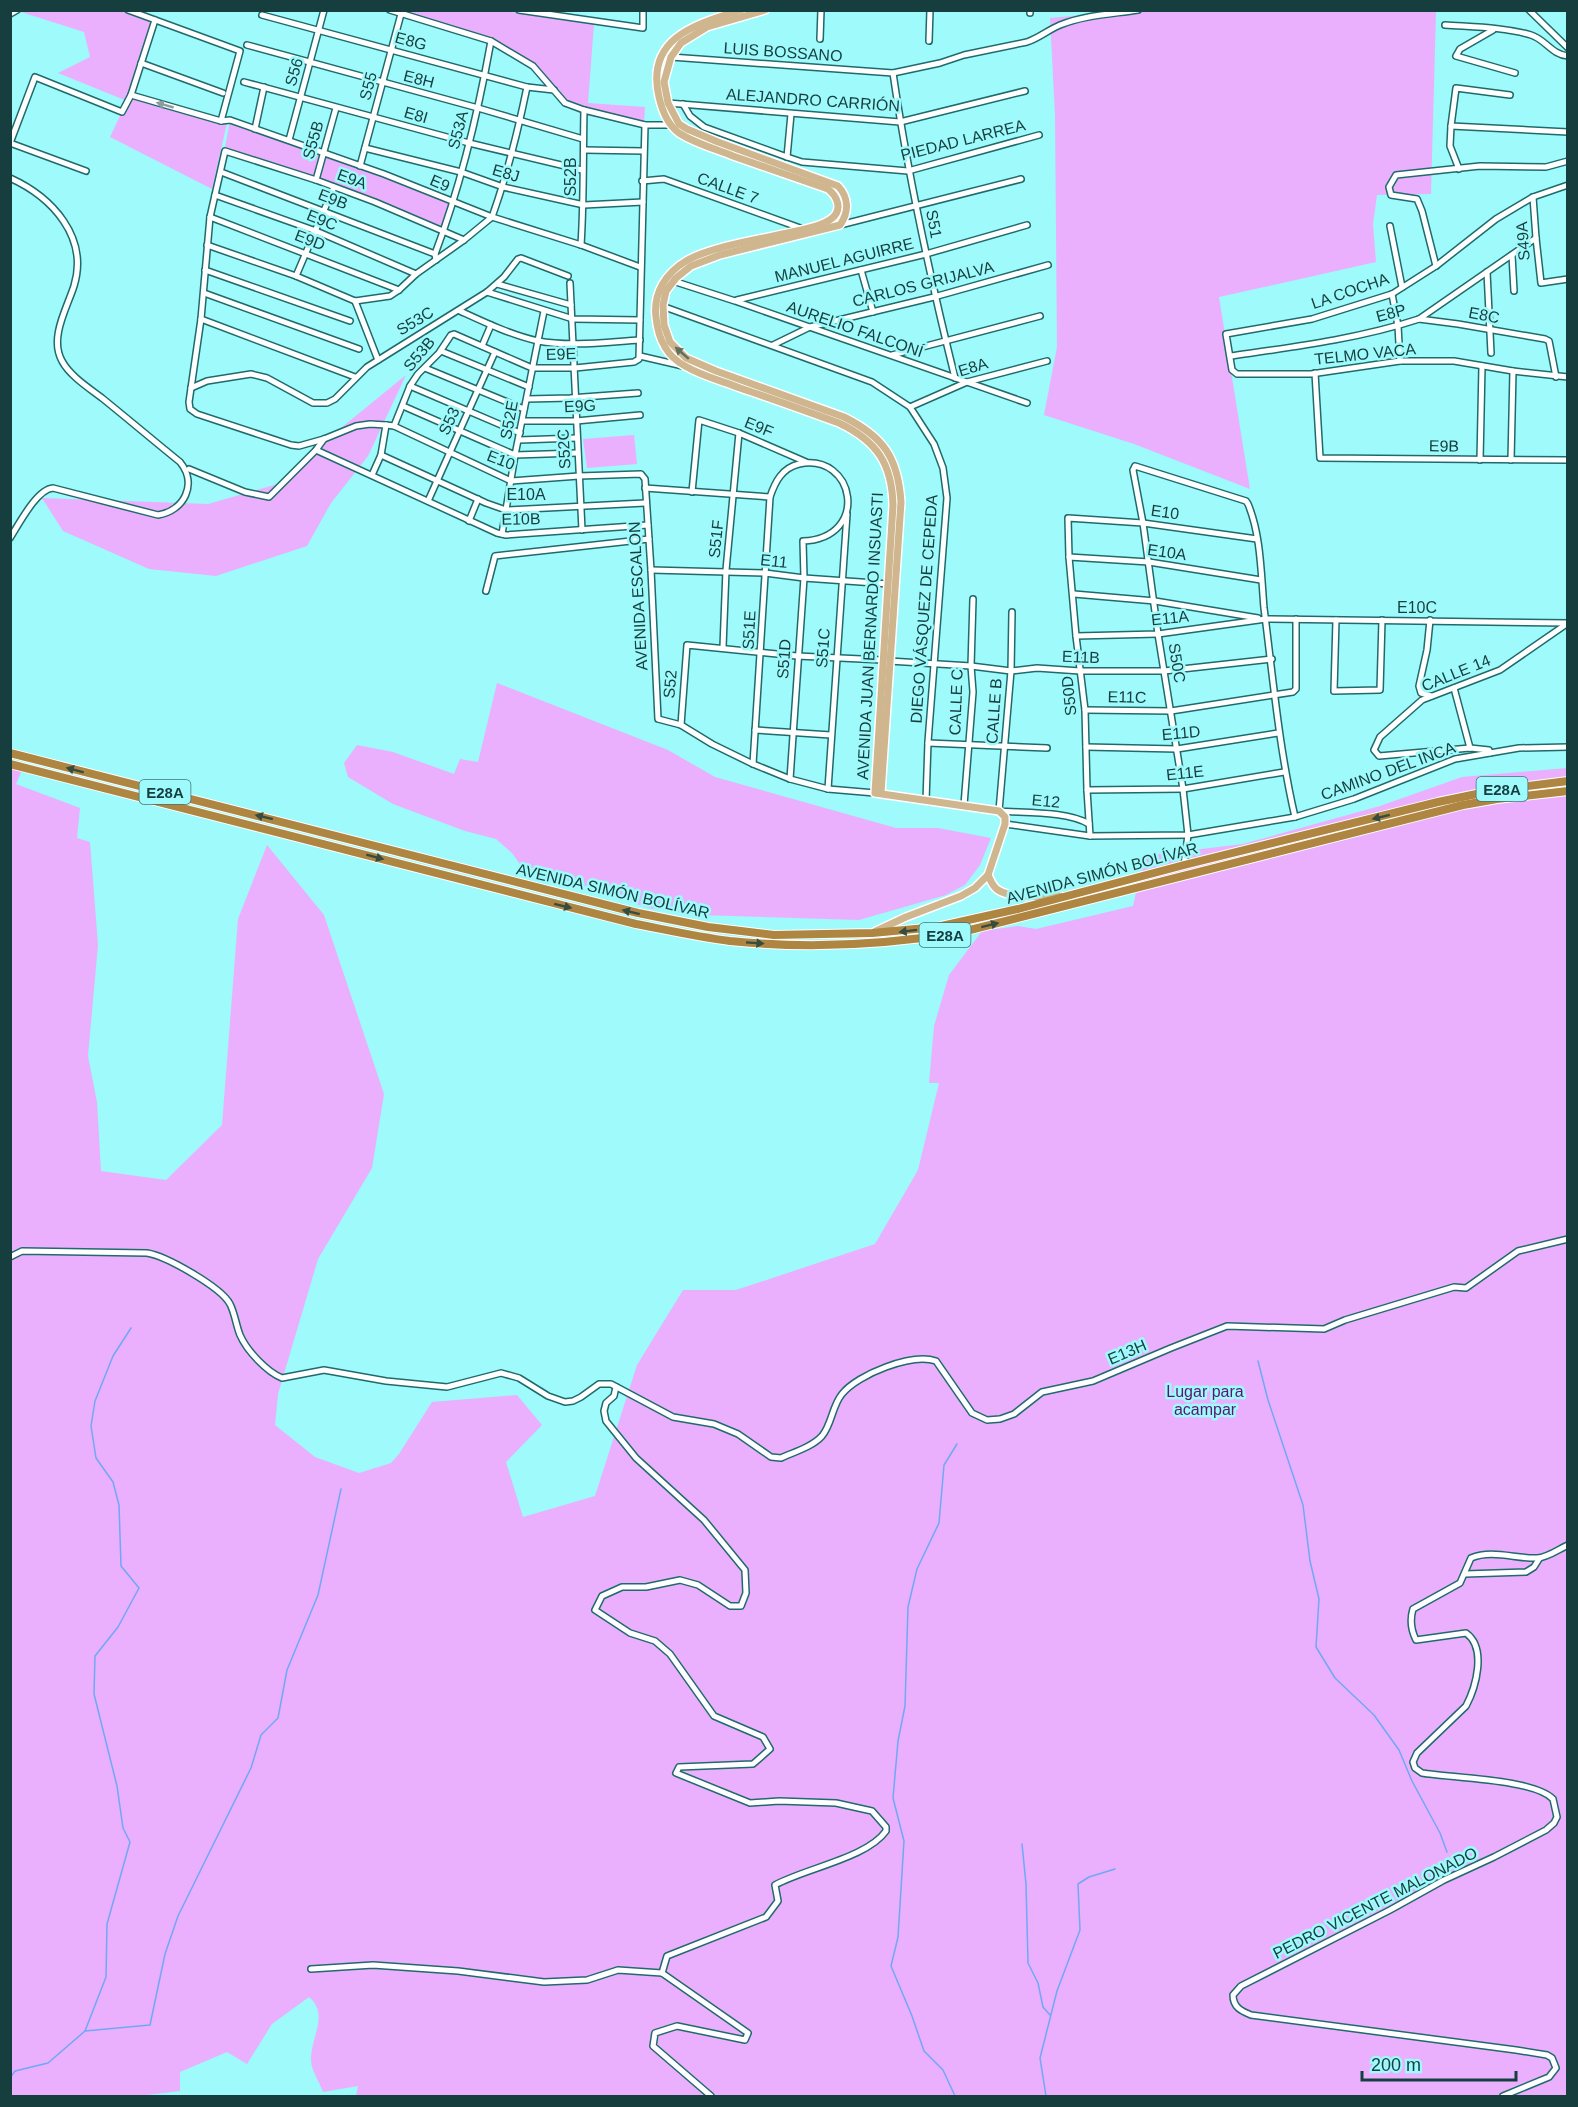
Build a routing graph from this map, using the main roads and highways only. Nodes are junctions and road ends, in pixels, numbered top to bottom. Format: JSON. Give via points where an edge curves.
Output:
{"nodes":[{"id":1,"x":741,"y":10,"type":"edge"},
{"id":2,"x":765,"y":10,"type":"edge"},
{"id":3,"x":674,"y":123,"type":"junction"},
{"id":4,"x":806,"y":232,"type":"junction"},
{"id":5,"x":891,"y":584,"type":"junction"},
{"id":6,"x":10,"y":753,"type":"edge"},
{"id":7,"x":10,"y":764,"type":"edge"},
{"id":8,"x":1568,"y":781,"type":"edge"},
{"id":9,"x":1568,"y":791,"type":"edge"},
{"id":10,"x":320,"y":832,"type":"junction"},
{"id":11,"x":318,"y":843,"type":"junction"},
{"id":12,"x":988,"y":875,"type":"junction"},
{"id":13,"x":1067,"y":897,"type":"junction"},
{"id":14,"x":872,"y":933,"type":"junction"}],
"edges":[{"from":1,"to":3,"type":"main road","via":[[687,28],[661,59],[656,84],[662,108]]},
{"from":2,"to":3,"type":"main road","via":[[707,27],[681,43],[671,57],[664,82]]},
{"from":3,"to":4,"type":"main road","via":[[679,133],[716,149],[828,189],[837,200],[837,213]]},
{"from":3,"to":4,"type":"main road","via":[[838,186],[848,207],[845,218],[840,225]]},
{"from":5,"to":4,"type":"main road","name":"AVENIDA JUAN BERNARDO INSUASTI","one_way":true,"via":[[900,484],[877,437],[844,417],[686,358],[670,342],[664,325],[666,291],[691,266]]},
{"from":4,"to":5,"type":"main road","name":"AVENIDA JUAN BERNARDO INSUASTI","via":[[718,249],[689,259],[665,279],[654,307],[657,327],[664,348],[684,366],[840,423],[869,441],[883,460],[892,486]]},
{"from":5,"to":12,"type":"main road","name":"AVENIDA JUAN BERNARDO INSUASTI","via":[[878,793],[999,811],[1005,817],[1005,825]]},
{"from":10,"to":6,"type":"highway","name":"AVENIDA SIMÓN BOLÍVAR","number":"E28A","one_way":true},
{"from":7,"to":11,"type":"highway","name":"AVENIDA SIMÓN BOLÍVAR","number":"E28A"},
{"from":8,"to":13,"type":"highway","name":"AVENIDA SIMÓN BOLÍVAR","number":"E28A","one_way":true,"via":[[1438,802]]},
{"from":11,"to":9,"type":"highway","name":"AVENIDA SIMÓN BOLÍVAR","number":"E28A","one_way":true,"via":[[636,924],[731,941],[844,945],[899,942],[962,932],[1463,806]]},
{"from":10,"to":11,"type":"highway"},
{"from":14,"to":10,"type":"highway","name":"AVENIDA SIMÓN BOLÍVAR","number":"E28A","one_way":true,"via":[[774,934],[708,927],[638,913]]},
{"from":12,"to":13,"type":"main road","via":[[1003,893]]},
{"from":12,"to":14,"type":"main road","via":[[961,896]]},
{"from":13,"to":14,"type":"highway","name":"AVENIDA SIMÓN BOLÍVAR","number":"E28A","one_way":true,"via":[[937,927]]}]}
